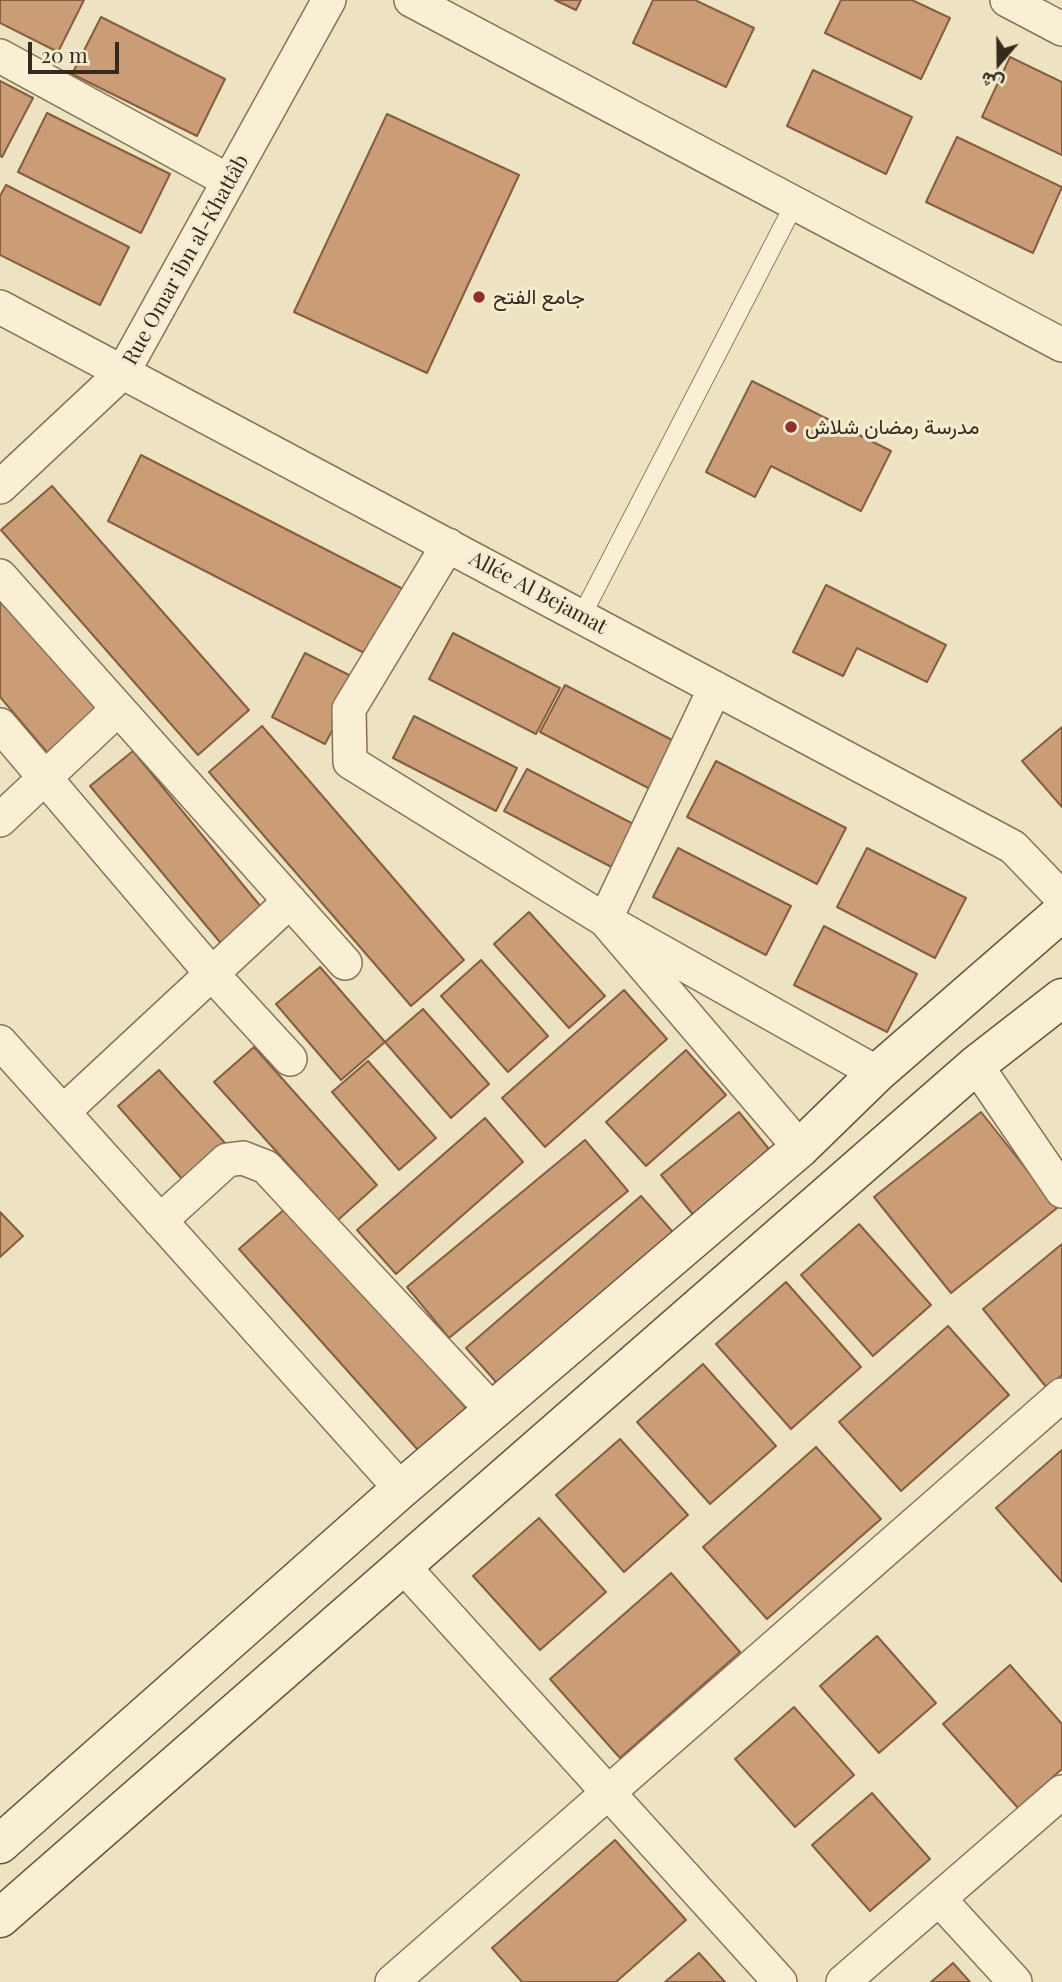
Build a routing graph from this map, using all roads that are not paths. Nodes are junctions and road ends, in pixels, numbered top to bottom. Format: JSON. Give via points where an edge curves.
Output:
{"nodes":[{"id":1,"x":330,"y":0,"type":"edge"},
{"id":2,"x":411,"y":0,"type":"edge"},
{"id":3,"x":1007,"y":0,"type":"edge"},
{"id":4,"x":1062,"y":29,"type":"edge"},
{"id":5,"x":0,"y":56,"type":"edge"},
{"id":6,"x":229,"y":181,"type":"junction"},
{"id":7,"x":795,"y":204,"type":"junction"},
{"id":8,"x":0,"y":307,"type":"edge"},
{"id":9,"x":1062,"y":345,"type":"edge"},
{"id":10,"x":123,"y":372,"type":"junction"},
{"id":11,"x":0,"y":486,"type":"edge"},
{"id":12,"x":449,"y":545,"type":"junction"},
{"id":13,"x":0,"y":576,"type":"edge"},
{"id":14,"x":582,"y":617,"type":"junction"},
{"id":15,"x":715,"y":688,"type":"junction"},
{"id":16,"x":118,"y":709,"type":"junction"},
{"id":17,"x":0,"y":725,"type":"edge"},
{"id":18,"x":44,"y":778,"type":"junction"},
{"id":19,"x":0,"y":820,"type":"edge"},
{"id":20,"x":1062,"y":898,"type":"edge"},
{"id":21,"x":290,"y":901,"type":"junction"},
{"id":22,"x":1062,"y":912,"type":"edge"},
{"id":23,"x":605,"y":919,"type":"junction"},
{"id":24,"x":345,"y":963,"type":"dead end"},
{"id":25,"x":212,"y":974,"type":"junction"},
{"id":26,"x":1062,"y":998,"type":"edge"},
{"id":27,"x":0,"y":1042,"type":"edge"},
{"id":28,"x":290,"y":1059,"type":"dead end"},
{"id":29,"x":976,"y":1065,"type":"junction"},
{"id":30,"x":877,"y":1073,"type":"junction"},
{"id":31,"x":63,"y":1112,"type":"junction"},
{"id":32,"x":800,"y":1148,"type":"junction"},
{"id":33,"x":1062,"y":1191,"type":"edge"},
{"id":34,"x":160,"y":1221,"type":"junction"},
{"id":35,"x":1062,"y":1395,"type":"edge"},
{"id":36,"x":493,"y":1411,"type":"junction"},
{"id":37,"x":401,"y":1489,"type":"junction"},
{"id":38,"x":403,"y":1566,"type":"junction"},
{"id":39,"x":608,"y":1792,"type":"junction"},
{"id":40,"x":1062,"y":1792,"type":"edge"},
{"id":41,"x":0,"y":1843,"type":"edge"},
{"id":42,"x":939,"y":1899,"type":"junction"},
{"id":43,"x":0,"y":1918,"type":"edge"},
{"id":44,"x":391,"y":1982,"type":"edge"},
{"id":45,"x":780,"y":1982,"type":"edge"},
{"id":46,"x":843,"y":1982,"type":"edge"},
{"id":47,"x":1015,"y":1982,"type":"edge"}],
"edges":[{"from":1,"to":6,"type":"street","name":"Rue Omar ibn al-Khattâb"},
{"from":2,"to":7,"type":"street"},
{"from":3,"to":4,"type":"street"},
{"from":5,"to":6,"type":"street"},
{"from":6,"to":10,"type":"street","name":"Rue Omar ibn al-Khattâb"},
{"from":7,"to":9,"type":"street"},
{"from":7,"to":14,"type":"lane"},
{"from":8,"to":10,"type":"street","name":"Allée Al Bejamat"},
{"from":10,"to":11,"type":"street","name":"Rue Omar ibn al-Khattâb"},
{"from":10,"to":12,"type":"street","name":"Allée Al Bejamat"},
{"from":12,"to":14,"type":"street","name":"Allée Al Bejamat"},
{"from":12,"to":23,"type":"street","via":[[349,709],[350,762]]},
{"from":13,"to":16,"type":"street"},
{"from":14,"to":15,"type":"street","name":"Allée Al Bejamat"},
{"from":15,"to":20,"type":"street","name":"Allée Al Bejamat","via":[[1013,847]]},
{"from":15,"to":23,"type":"street"},
{"from":16,"to":18,"type":"street"},
{"from":16,"to":21,"type":"street"},
{"from":17,"to":18,"type":"street"},
{"from":18,"to":19,"type":"street"},
{"from":18,"to":25,"type":"street"},
{"from":21,"to":24,"type":"street"},
{"from":21,"to":25,"type":"street"},
{"from":22,"to":30,"type":"main road"},
{"from":23,"to":30,"type":"street"},
{"from":23,"to":32,"type":"street"},
{"from":25,"to":28,"type":"street"},
{"from":25,"to":31,"type":"street"},
{"from":26,"to":29,"type":"main road"},
{"from":27,"to":31,"type":"street"},
{"from":29,"to":33,"type":"street"},
{"from":29,"to":38,"type":"main road"},
{"from":30,"to":32,"type":"main road"},
{"from":31,"to":34,"type":"street"},
{"from":32,"to":36,"type":"main road"},
{"from":34,"to":36,"type":"street","via":[[227,1160],[243,1158],[266,1167]]},
{"from":34,"to":37,"type":"street"},
{"from":35,"to":39,"type":"street"},
{"from":36,"to":37,"type":"main road"},
{"from":37,"to":41,"type":"main road"},
{"from":38,"to":39,"type":"street"},
{"from":38,"to":43,"type":"main road"},
{"from":39,"to":44,"type":"street"},
{"from":39,"to":45,"type":"street"},
{"from":40,"to":42,"type":"street"},
{"from":42,"to":46,"type":"street"},
{"from":42,"to":47,"type":"street"}]}
